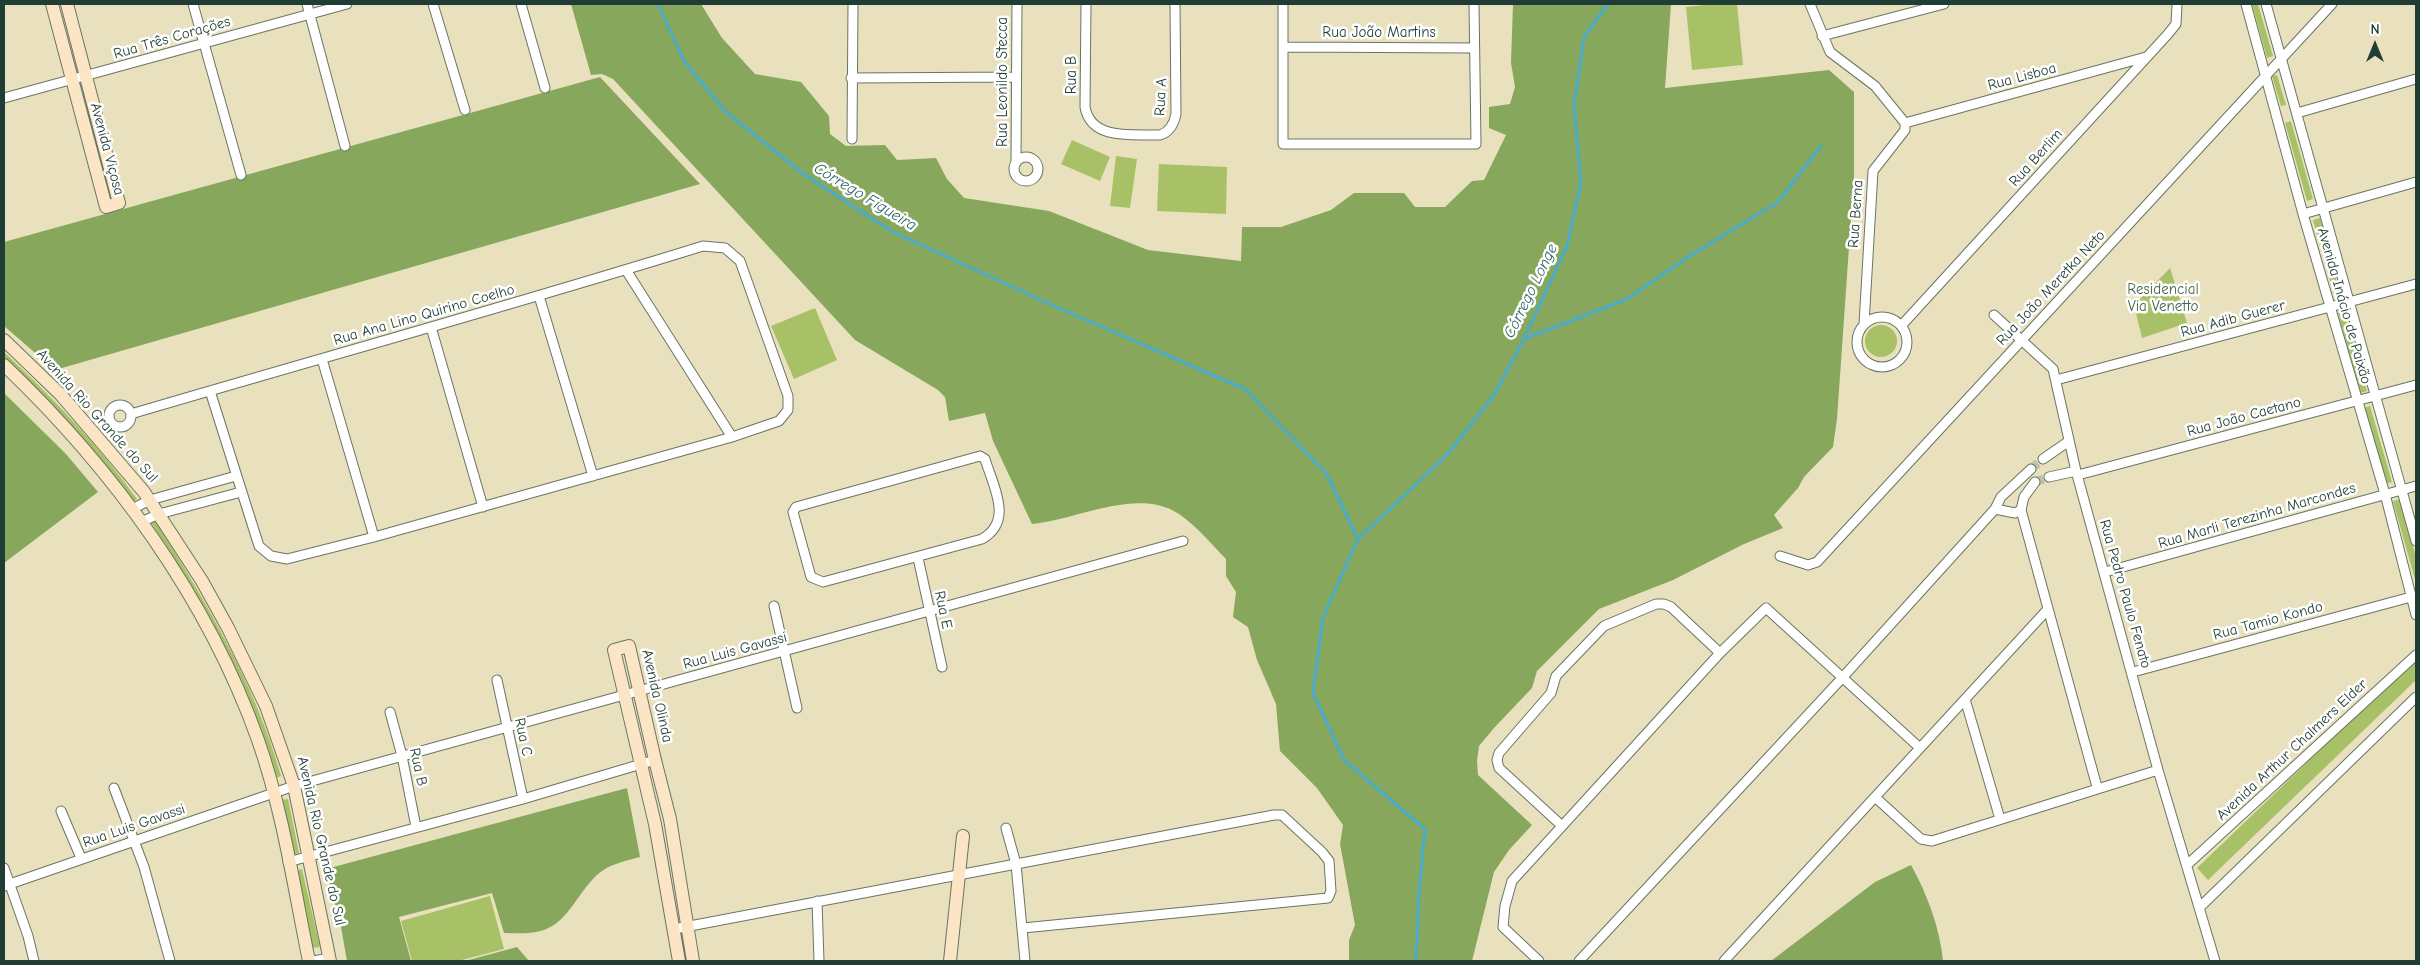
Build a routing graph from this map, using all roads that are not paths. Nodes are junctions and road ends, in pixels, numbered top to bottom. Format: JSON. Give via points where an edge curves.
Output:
{"nodes":[{"id":1,"x":52,"y":4,"type":"edge"},
{"id":2,"x":67,"y":4,"type":"edge"},
{"id":3,"x":193,"y":4,"type":"edge"},
{"id":4,"x":307,"y":4,"type":"edge"},
{"id":5,"x":348,"y":4,"type":"edge"},
{"id":6,"x":433,"y":4,"type":"edge"},
{"id":7,"x":521,"y":4,"type":"edge"},
{"id":8,"x":853,"y":4,"type":"edge"},
{"id":9,"x":1017,"y":4,"type":"edge"},
{"id":10,"x":1086,"y":4,"type":"edge"},
{"id":11,"x":1175,"y":4,"type":"edge"},
{"id":12,"x":1283,"y":4,"type":"edge"},
{"id":13,"x":1474,"y":4,"type":"edge"},
{"id":14,"x":1810,"y":4,"type":"edge"},
{"id":15,"x":1944,"y":4,"type":"edge"},
{"id":16,"x":2177,"y":4,"type":"edge"},
{"id":17,"x":2246,"y":4,"type":"edge"},
{"id":18,"x":2266,"y":4,"type":"edge"},
{"id":19,"x":2332,"y":4,"type":"edge"},
{"id":20,"x":310,"y":14,"type":"junction"},
{"id":21,"x":1822,"y":36,"type":"junction"},
{"id":22,"x":205,"y":43,"type":"junction"},
{"id":23,"x":1284,"y":47,"type":"junction"},
{"id":24,"x":1474,"y":48,"type":"junction"},
{"id":25,"x":2147,"y":57,"type":"junction"},
{"id":26,"x":2281,"y":59,"type":"junction"},
{"id":27,"x":1016,"y":76,"type":"junction"},
{"id":28,"x":85,"y":77,"type":"junction"},
{"id":29,"x":2265,"y":77,"type":"junction"},
{"id":30,"x":851,"y":78,"type":"junction"},
{"id":31,"x":2416,"y":79,"type":"edge"},
{"id":32,"x":71,"y":81,"type":"junction"},
{"id":33,"x":545,"y":88,"type":"dead end"},
{"id":34,"x":4,"y":98,"type":"edge"},
{"id":35,"x":465,"y":110,"type":"dead end"},
{"id":36,"x":2297,"y":113,"type":"junction"},
{"id":37,"x":1905,"y":123,"type":"junction"},
{"id":38,"x":1111,"y":133,"type":"joint"},
{"id":39,"x":852,"y":138,"type":"dead end"},
{"id":40,"x":1016,"y":142,"type":"junction"},
{"id":41,"x":345,"y":146,"type":"dead end"},
{"id":42,"x":1027,"y":157,"type":"junction"},
{"id":43,"x":1016,"y":161,"type":"junction"},
{"id":44,"x":241,"y":175,"type":"dead end"},
{"id":45,"x":2416,"y":182,"type":"edge"},
{"id":46,"x":2323,"y":208,"type":"junction"},
{"id":47,"x":2303,"y":214,"type":"junction"},
{"id":48,"x":626,"y":270,"type":"junction"},
{"id":49,"x":2416,"y":284,"type":"edge"},
{"id":50,"x":539,"y":296,"type":"junction"},
{"id":51,"x":2350,"y":303,"type":"junction"},
{"id":52,"x":2330,"y":308,"type":"junction"},
{"id":53,"x":1994,"y":315,"type":"dead end"},
{"id":54,"x":1864,"y":324,"type":"junction"},
{"id":55,"x":1901,"y":326,"type":"junction"},
{"id":56,"x":431,"y":328,"type":"junction"},
{"id":57,"x":4,"y":340,"type":"edge"},
{"id":58,"x":2023,"y":340,"type":"junction"},
{"id":59,"x":322,"y":359,"type":"junction"},
{"id":60,"x":4,"y":365,"type":"edge"},
{"id":61,"x":2056,"y":380,"type":"junction"},
{"id":62,"x":2416,"y":385,"type":"edge"},
{"id":63,"x":210,"y":391,"type":"junction"},
{"id":64,"x":2376,"y":396,"type":"junction"},
{"id":65,"x":2358,"y":402,"type":"junction"},
{"id":66,"x":131,"y":414,"type":"dead end"},
{"id":67,"x":732,"y":437,"type":"junction"},
{"id":68,"x":2069,"y":441,"type":"junction"},
{"id":69,"x":2043,"y":459,"type":"tunnel mouth"},
{"id":70,"x":2031,"y":469,"type":"tunnel mouth"},
{"id":71,"x":2077,"y":473,"type":"junction"},
{"id":72,"x":236,"y":476,"type":"junction"},
{"id":73,"x":592,"y":476,"type":"junction"},
{"id":74,"x":2022,"y":476,"type":"junction"},
{"id":75,"x":2049,"y":477,"type":"tunnel mouth"},
{"id":76,"x":2416,"y":486,"type":"edge"},
{"id":77,"x":2401,"y":490,"type":"junction"},
{"id":78,"x":241,"y":492,"type":"junction"},
{"id":79,"x":2385,"y":494,"type":"junction"},
{"id":80,"x":150,"y":500,"type":"junction"},
{"id":81,"x":483,"y":507,"type":"junction"},
{"id":82,"x":132,"y":509,"type":"junction"},
{"id":83,"x":1995,"y":509,"type":"junction"},
{"id":84,"x":2021,"y":510,"type":"junction"},
{"id":85,"x":159,"y":514,"type":"junction"},
{"id":86,"x":141,"y":522,"type":"junction"},
{"id":87,"x":374,"y":537,"type":"junction"},
{"id":88,"x":1183,"y":541,"type":"dead end"},
{"id":89,"x":2416,"y":541,"type":"edge"},
{"id":90,"x":1780,"y":556,"type":"dead end"},
{"id":91,"x":918,"y":558,"type":"junction"},
{"id":92,"x":2105,"y":572,"type":"junction"},
{"id":93,"x":2411,"y":598,"type":"junction"},
{"id":94,"x":774,"y":606,"type":"dead end"},
{"id":95,"x":2048,"y":609,"type":"junction"},
{"id":96,"x":930,"y":611,"type":"junction"},
{"id":97,"x":2416,"y":615,"type":"edge"},
{"id":98,"x":784,"y":652,"type":"junction"},
{"id":99,"x":1720,"y":653,"type":"junction"},
{"id":100,"x":2416,"y":654,"type":"edge"},
{"id":101,"x":942,"y":667,"type":"dead end"},
{"id":102,"x":2133,"y":672,"type":"junction"},
{"id":103,"x":1843,"y":677,"type":"junction"},
{"id":104,"x":497,"y":680,"type":"dead end"},
{"id":105,"x":639,"y":691,"type":"junction"},
{"id":106,"x":625,"y":695,"type":"junction"},
{"id":107,"x":2416,"y":697,"type":"edge"},
{"id":108,"x":1965,"y":699,"type":"junction"},
{"id":109,"x":797,"y":708,"type":"dead end"},
{"id":110,"x":390,"y":712,"type":"dead end"},
{"id":111,"x":507,"y":727,"type":"junction"},
{"id":112,"x":1920,"y":748,"type":"junction"},
{"id":113,"x":402,"y":756,"type":"junction"},
{"id":114,"x":654,"y":760,"type":"junction"},
{"id":115,"x":640,"y":765,"type":"junction"},
{"id":116,"x":2158,"y":770,"type":"junction"},
{"id":117,"x":294,"y":786,"type":"junction"},
{"id":118,"x":2097,"y":787,"type":"junction"},
{"id":119,"x":114,"y":788,"type":"dead end"},
{"id":120,"x":274,"y":792,"type":"junction"},
{"id":121,"x":1876,"y":797,"type":"junction"},
{"id":122,"x":523,"y":799,"type":"junction"},
{"id":123,"x":61,"y":811,"type":"dead end"},
{"id":124,"x":2000,"y":819,"type":"junction"},
{"id":125,"x":1561,"y":825,"type":"junction"},
{"id":126,"x":416,"y":827,"type":"junction"},
{"id":127,"x":1006,"y":828,"type":"dead end"},
{"id":128,"x":963,"y":836,"type":"dead end"},
{"id":129,"x":135,"y":840,"type":"junction"},
{"id":130,"x":310,"y":857,"type":"junction"},
{"id":131,"x":81,"y":858,"type":"junction"},
{"id":132,"x":288,"y":862,"type":"junction"},
{"id":133,"x":1016,"y":864,"type":"junction"},
{"id":134,"x":2187,"y":865,"type":"junction"},
{"id":135,"x":4,"y":868,"type":"edge"},
{"id":136,"x":959,"y":875,"type":"junction"},
{"id":137,"x":7,"y":884,"type":"edge"},
{"id":138,"x":817,"y":901,"type":"junction"},
{"id":139,"x":2200,"y":907,"type":"junction"},
{"id":140,"x":689,"y":925,"type":"junction"},
{"id":141,"x":1023,"y":928,"type":"junction"},
{"id":142,"x":674,"y":929,"type":"junction"},
{"id":143,"x":330,"y":960,"type":"edge"},
{"id":144,"x":34,"y":961,"type":"edge"},
{"id":145,"x":170,"y":961,"type":"edge"},
{"id":146,"x":309,"y":961,"type":"edge"},
{"id":147,"x":313,"y":961,"type":"edge"},
{"id":148,"x":679,"y":961,"type":"edge"},
{"id":149,"x":693,"y":961,"type":"edge"},
{"id":150,"x":819,"y":961,"type":"edge"},
{"id":151,"x":950,"y":961,"type":"edge"},
{"id":152,"x":1025,"y":961,"type":"edge"},
{"id":153,"x":1539,"y":961,"type":"edge"},
{"id":154,"x":1580,"y":961,"type":"edge"},
{"id":155,"x":1724,"y":961,"type":"edge"},
{"id":156,"x":2215,"y":961,"type":"edge"}],
"edges":[{"from":1,"to":32,"type":"street","name":"Avenida Viçosa"},
{"from":2,"to":28,"type":"street","name":"Avenida Viçosa"},
{"from":3,"to":22,"type":"street"},
{"from":4,"to":20,"type":"street"},
{"from":5,"to":20,"type":"street","name":"Rua Três Corações"},
{"from":6,"to":35,"type":"street"},
{"from":7,"to":33,"type":"street"},
{"from":8,"to":30,"type":"street"},
{"from":9,"to":27,"type":"street","name":"Rua Leonildo Stecca"},
{"from":10,"to":38,"type":"street","name":"Rua B","via":[[1086,113],[1098,128]]},
{"from":11,"to":38,"type":"street","name":"Rua A","via":[[1176,114],[1172,126],[1167,133],[1160,135]]},
{"from":12,"to":23,"type":"street"},
{"from":13,"to":24,"type":"street"},
{"from":14,"to":21,"type":"street"},
{"from":15,"to":21,"type":"street"},
{"from":16,"to":25,"type":"street","name":"Rua Berlim","via":[[2176,24]]},
{"from":17,"to":29,"type":"street","name":"Avenida Inácio de Paixão"},
{"from":18,"to":26,"type":"street","name":"Avenida Inácio de Paixão"},
{"from":19,"to":26,"type":"street","name":"Rua João Meretka Neto"},
{"from":20,"to":22,"type":"street","name":"Rua Três Corações"},
{"from":20,"to":41,"type":"street"},
{"from":21,"to":37,"type":"street","via":[[1830,52],[1876,86]]},
{"from":22,"to":28,"type":"street","name":"Rua Três Corações"},
{"from":22,"to":44,"type":"street"},
{"from":23,"to":24,"type":"street","name":"Rua João Martins"},
{"from":23,"to":24,"type":"street","via":[[1284,144],[1476,144]]},
{"from":25,"to":37,"type":"street","name":"Rua Lisboa"},
{"from":25,"to":55,"type":"street","name":"Rua Berlim"},
{"from":26,"to":29,"type":"street","name":"Rua João Meretka Neto"},
{"from":26,"to":36,"type":"street","name":"Avenida Inácio de Paixão"},
{"from":27,"to":30,"type":"street"},
{"from":27,"to":40,"type":"street","name":"Rua Leonildo Stecca"},
{"from":28,"to":32,"type":"street","name":"Rua Três Corações"},
{"from":28,"to":32,"type":"street","name":"Avenida Viçosa","via":[[119,203],[106,207]]},
{"from":29,"to":47,"type":"street","name":"Avenida Inácio de Paixão"},
{"from":29,"to":58,"type":"street","name":"Rua João Meretka Neto"},
{"from":30,"to":39,"type":"street"},
{"from":31,"to":36,"type":"street"},
{"from":32,"to":34,"type":"street","name":"Rua Três Corações"},
{"from":36,"to":46,"type":"street","name":"Avenida Inácio de Paixão"},
{"from":37,"to":54,"type":"street","name":"Rua Berna","via":[[1905,130],[1873,171]]},
{"from":40,"to":42,"type":"street"},
{"from":40,"to":43,"type":"street","name":"Rua Leonildo Stecca"},
{"from":42,"to":43,"type":"street"},
{"from":42,"to":43,"type":"street","via":[[1035,160],[1038,168],[1036,176],[1029,181],[1016,176],[1013,168]]},
{"from":45,"to":46,"type":"street"},
{"from":46,"to":47,"type":"street"},
{"from":46,"to":51,"type":"street","name":"Avenida Inácio de Paixão"},
{"from":47,"to":52,"type":"street","name":"Avenida Inácio de Paixão"},
{"from":48,"to":50,"type":"street","name":"Rua Ana Lino Quirino Coelho"},
{"from":48,"to":67,"type":"street"},
{"from":48,"to":67,"type":"street","name":"Rua Ana Lino Quirino Coelho","via":[[703,246],[724,248],[740,261],[788,396],[788,410],[779,421]]},
{"from":49,"to":51,"type":"street","name":"Rua Adib Guerer"},
{"from":50,"to":56,"type":"street","name":"Rua Ana Lino Quirino Coelho"},
{"from":50,"to":73,"type":"street"},
{"from":51,"to":52,"type":"street","name":"Rua Adib Guerer"},
{"from":51,"to":64,"type":"street","name":"Avenida Inácio de Paixão"},
{"from":52,"to":61,"type":"street","name":"Rua Adib Guerer"},
{"from":52,"to":65,"type":"street","name":"Avenida Inácio de Paixão"},
{"from":53,"to":58,"type":"street","name":"Rua Pedro Paulo Fenato"},
{"from":54,"to":55,"type":"street","via":[[1883,317]]},
{"from":54,"to":55,"type":"street","name":"Rua Berna","via":[[1856,340],[1861,357],[1876,366],[1885,367],[1893,364],[1905,351],[1906,334]]},
{"from":56,"to":59,"type":"street","name":"Rua Ana Lino Quirino Coelho"},
{"from":56,"to":81,"type":"street"},
{"from":57,"to":80,"type":"street","name":"Avenida Rio Grande do Sul","via":[[61,395]]},
{"from":58,"to":61,"type":"street","name":"Rua Pedro Paulo Fenato","via":[[2053,370]]},
{"from":58,"to":90,"type":"street","name":"Rua João Meretka Neto","via":[[1817,562],[1808,565]]},
{"from":59,"to":63,"type":"street","name":"Rua Ana Lino Quirino Coelho"},
{"from":59,"to":87,"type":"street"},
{"from":60,"to":82,"type":"street","name":"Avenida Rio Grande do Sul","via":[[68,430]]},
{"from":61,"to":68,"type":"street","name":"Rua Pedro Paulo Fenato"},
{"from":62,"to":64,"type":"street","name":"Rua João Caetano"},
{"from":63,"to":66,"type":"street","name":"Rua Ana Lino Quirino Coelho"},
{"from":63,"to":72,"type":"street"},
{"from":64,"to":65,"type":"street","name":"Rua João Caetano"},
{"from":64,"to":77,"type":"street","name":"Avenida Inácio de Paixão"},
{"from":65,"to":71,"type":"street","name":"Rua João Caetano"},
{"from":65,"to":79,"type":"street","name":"Avenida Inácio de Paixão"},
{"from":67,"to":73,"type":"street"},
{"from":68,"to":69,"type":"street"},
{"from":68,"to":71,"type":"street","name":"Rua Pedro Paulo Fenato"},
{"from":70,"to":74,"type":"street"},
{"from":71,"to":75,"type":"street","name":"Rua João Caetano"},
{"from":71,"to":92,"type":"street","name":"Rua Pedro Paulo Fenato"},
{"from":72,"to":78,"type":"street"},
{"from":72,"to":80,"type":"street"},
{"from":73,"to":81,"type":"street"},
{"from":74,"to":83,"type":"street","via":[[2001,497]]},
{"from":74,"to":84,"type":"street","via":[[2033,485],[2024,497]]},
{"from":76,"to":77,"type":"street","name":"Rua Marli Terezinha Marcondes"},
{"from":77,"to":79,"type":"street","name":"Rua Marli Terezinha Marcondes"},
{"from":77,"to":89,"type":"street","name":"Avenida Inácio de Paixão"},
{"from":78,"to":85,"type":"street"},
{"from":78,"to":87,"type":"street","via":[[259,546],[271,556],[287,559]]},
{"from":79,"to":92,"type":"street","name":"Rua Marli Terezinha Marcondes"},
{"from":79,"to":93,"type":"street","name":"Avenida Inácio de Paixão"},
{"from":80,"to":82,"type":"street"},
{"from":80,"to":85,"type":"street","name":"Avenida Rio Grande do Sul"},
{"from":81,"to":87,"type":"street"},
{"from":82,"to":86,"type":"street","name":"Avenida Rio Grande do Sul"},
{"from":83,"to":84,"type":"street","via":[[2015,513]]},
{"from":83,"to":103,"type":"street"},
{"from":84,"to":95,"type":"street"},
{"from":85,"to":86,"type":"street"},
{"from":85,"to":117,"type":"street","name":"Avenida Rio Grande do Sul","via":[[202,581],[251,674],[276,731]]},
{"from":86,"to":120,"type":"street","name":"Avenida Rio Grande do Sul","via":[[180,580],[224,661],[245,706]]},
{"from":88,"to":96,"type":"street","name":"Rua Luis Gavassi"},
{"from":91,"to":91,"type":"street","via":[[982,539],[998,526],[1000,507],[985,459],[973,457],[796,507],[793,512],[812,577],[818,582]]},
{"from":91,"to":96,"type":"street","name":"Rua E"},
{"from":92,"to":102,"type":"street","name":"Rua Pedro Paulo Fenato"},
{"from":93,"to":97,"type":"street","name":"Avenida Inácio de Paixão"},
{"from":93,"to":102,"type":"street","name":"Rua Tamio Kondo"},
{"from":94,"to":98,"type":"street"},
{"from":95,"to":108,"type":"street"},
{"from":95,"to":118,"type":"street"},
{"from":96,"to":98,"type":"street","name":"Rua Luis Gavassi"},
{"from":96,"to":101,"type":"street","name":"Rua E"},
{"from":98,"to":105,"type":"street","name":"Rua Luis Gavassi"},
{"from":98,"to":109,"type":"street"},
{"from":99,"to":103,"type":"street","via":[[1766,608]]},
{"from":99,"to":125,"type":"street"},
{"from":99,"to":125,"type":"street","via":[[1671,607],[1656,604],[1604,626],[1556,676],[1551,694],[1499,753],[1497,760],[1500,768]]},
{"from":100,"to":134,"type":"street","name":"Avenida Arthur Chalmers Elder"},
{"from":102,"to":116,"type":"street","name":"Rua Pedro Paulo Fenato"},
{"from":103,"to":112,"type":"street"},
{"from":103,"to":154,"type":"street"},
{"from":104,"to":111,"type":"street","name":"Rua C"},
{"from":105,"to":106,"type":"street","name":"Rua Luis Gavassi"},
{"from":105,"to":106,"type":"street","name":"Avenida Olinda","via":[[629,646],[614,650]]},
{"from":105,"to":114,"type":"street","name":"Avenida Olinda"},
{"from":106,"to":111,"type":"street","name":"Rua Luis Gavassi"},
{"from":106,"to":115,"type":"street","name":"Avenida Olinda"},
{"from":107,"to":139,"type":"street"},
{"from":108,"to":112,"type":"street"},
{"from":108,"to":124,"type":"street"},
{"from":110,"to":113,"type":"street","name":"Rua B"},
{"from":111,"to":113,"type":"street","name":"Rua Luis Gavassi"},
{"from":111,"to":122,"type":"street","name":"Rua C"},
{"from":112,"to":121,"type":"street"},
{"from":113,"to":117,"type":"street","name":"Rua Luis Gavassi"},
{"from":113,"to":126,"type":"street","name":"Rua B"},
{"from":114,"to":115,"type":"street"},
{"from":114,"to":140,"type":"street","name":"Avenida Olinda","via":[[670,819]]},
{"from":115,"to":122,"type":"street"},
{"from":115,"to":142,"type":"street","name":"Avenida Olinda","via":[[655,824]]},
{"from":116,"to":118,"type":"street"},
{"from":116,"to":134,"type":"street","name":"Rua Pedro Paulo Fenato"},
{"from":117,"to":120,"type":"street","name":"Rua Luis Gavassi"},
{"from":117,"to":130,"type":"street","name":"Avenida Rio Grande do Sul"},
{"from":118,"to":124,"type":"street"},
{"from":119,"to":129,"type":"street"},
{"from":120,"to":129,"type":"street","name":"Rua Luis Gavassi"},
{"from":120,"to":132,"type":"street","name":"Avenida Rio Grande do Sul"},
{"from":121,"to":124,"type":"street","via":[[1921,840],[1932,842]]},
{"from":121,"to":155,"type":"street"},
{"from":122,"to":126,"type":"street"},
{"from":123,"to":131,"type":"street"},
{"from":125,"to":153,"type":"street","via":[[1512,881],[1505,906],[1503,927]]},
{"from":126,"to":130,"type":"street"},
{"from":127,"to":133,"type":"street"},
{"from":128,"to":136,"type":"street"},
{"from":129,"to":131,"type":"street","name":"Rua Luis Gavassi"},
{"from":129,"to":145,"type":"street"},
{"from":130,"to":132,"type":"street"},
{"from":130,"to":143,"type":"street","name":"Avenida Rio Grande do Sul"},
{"from":131,"to":137,"type":"street","name":"Rua Luis Gavassi"},
{"from":132,"to":146,"type":"street","name":"Avenida Rio Grande do Sul"},
{"from":133,"to":136,"type":"street"},
{"from":133,"to":141,"type":"street"},
{"from":133,"to":141,"type":"street","via":[[1274,815],[1282,815],[1322,852],[1328,862],[1331,891],[1328,898]]},
{"from":134,"to":139,"type":"street","name":"Rua Pedro Paulo Fenato"},
{"from":135,"to":137,"type":"street"},
{"from":136,"to":138,"type":"street"},
{"from":136,"to":151,"type":"street"},
{"from":137,"to":144,"type":"street","via":[[28,936]]},
{"from":138,"to":140,"type":"street"},
{"from":138,"to":150,"type":"street"},
{"from":139,"to":156,"type":"street","name":"Rua Pedro Paulo Fenato"},
{"from":140,"to":142,"type":"street"},
{"from":140,"to":149,"type":"street","name":"Avenida Olinda"},
{"from":141,"to":152,"type":"street"},
{"from":142,"to":148,"type":"street","name":"Avenida Olinda"},
{"from":143,"to":147,"type":"street"}]}
